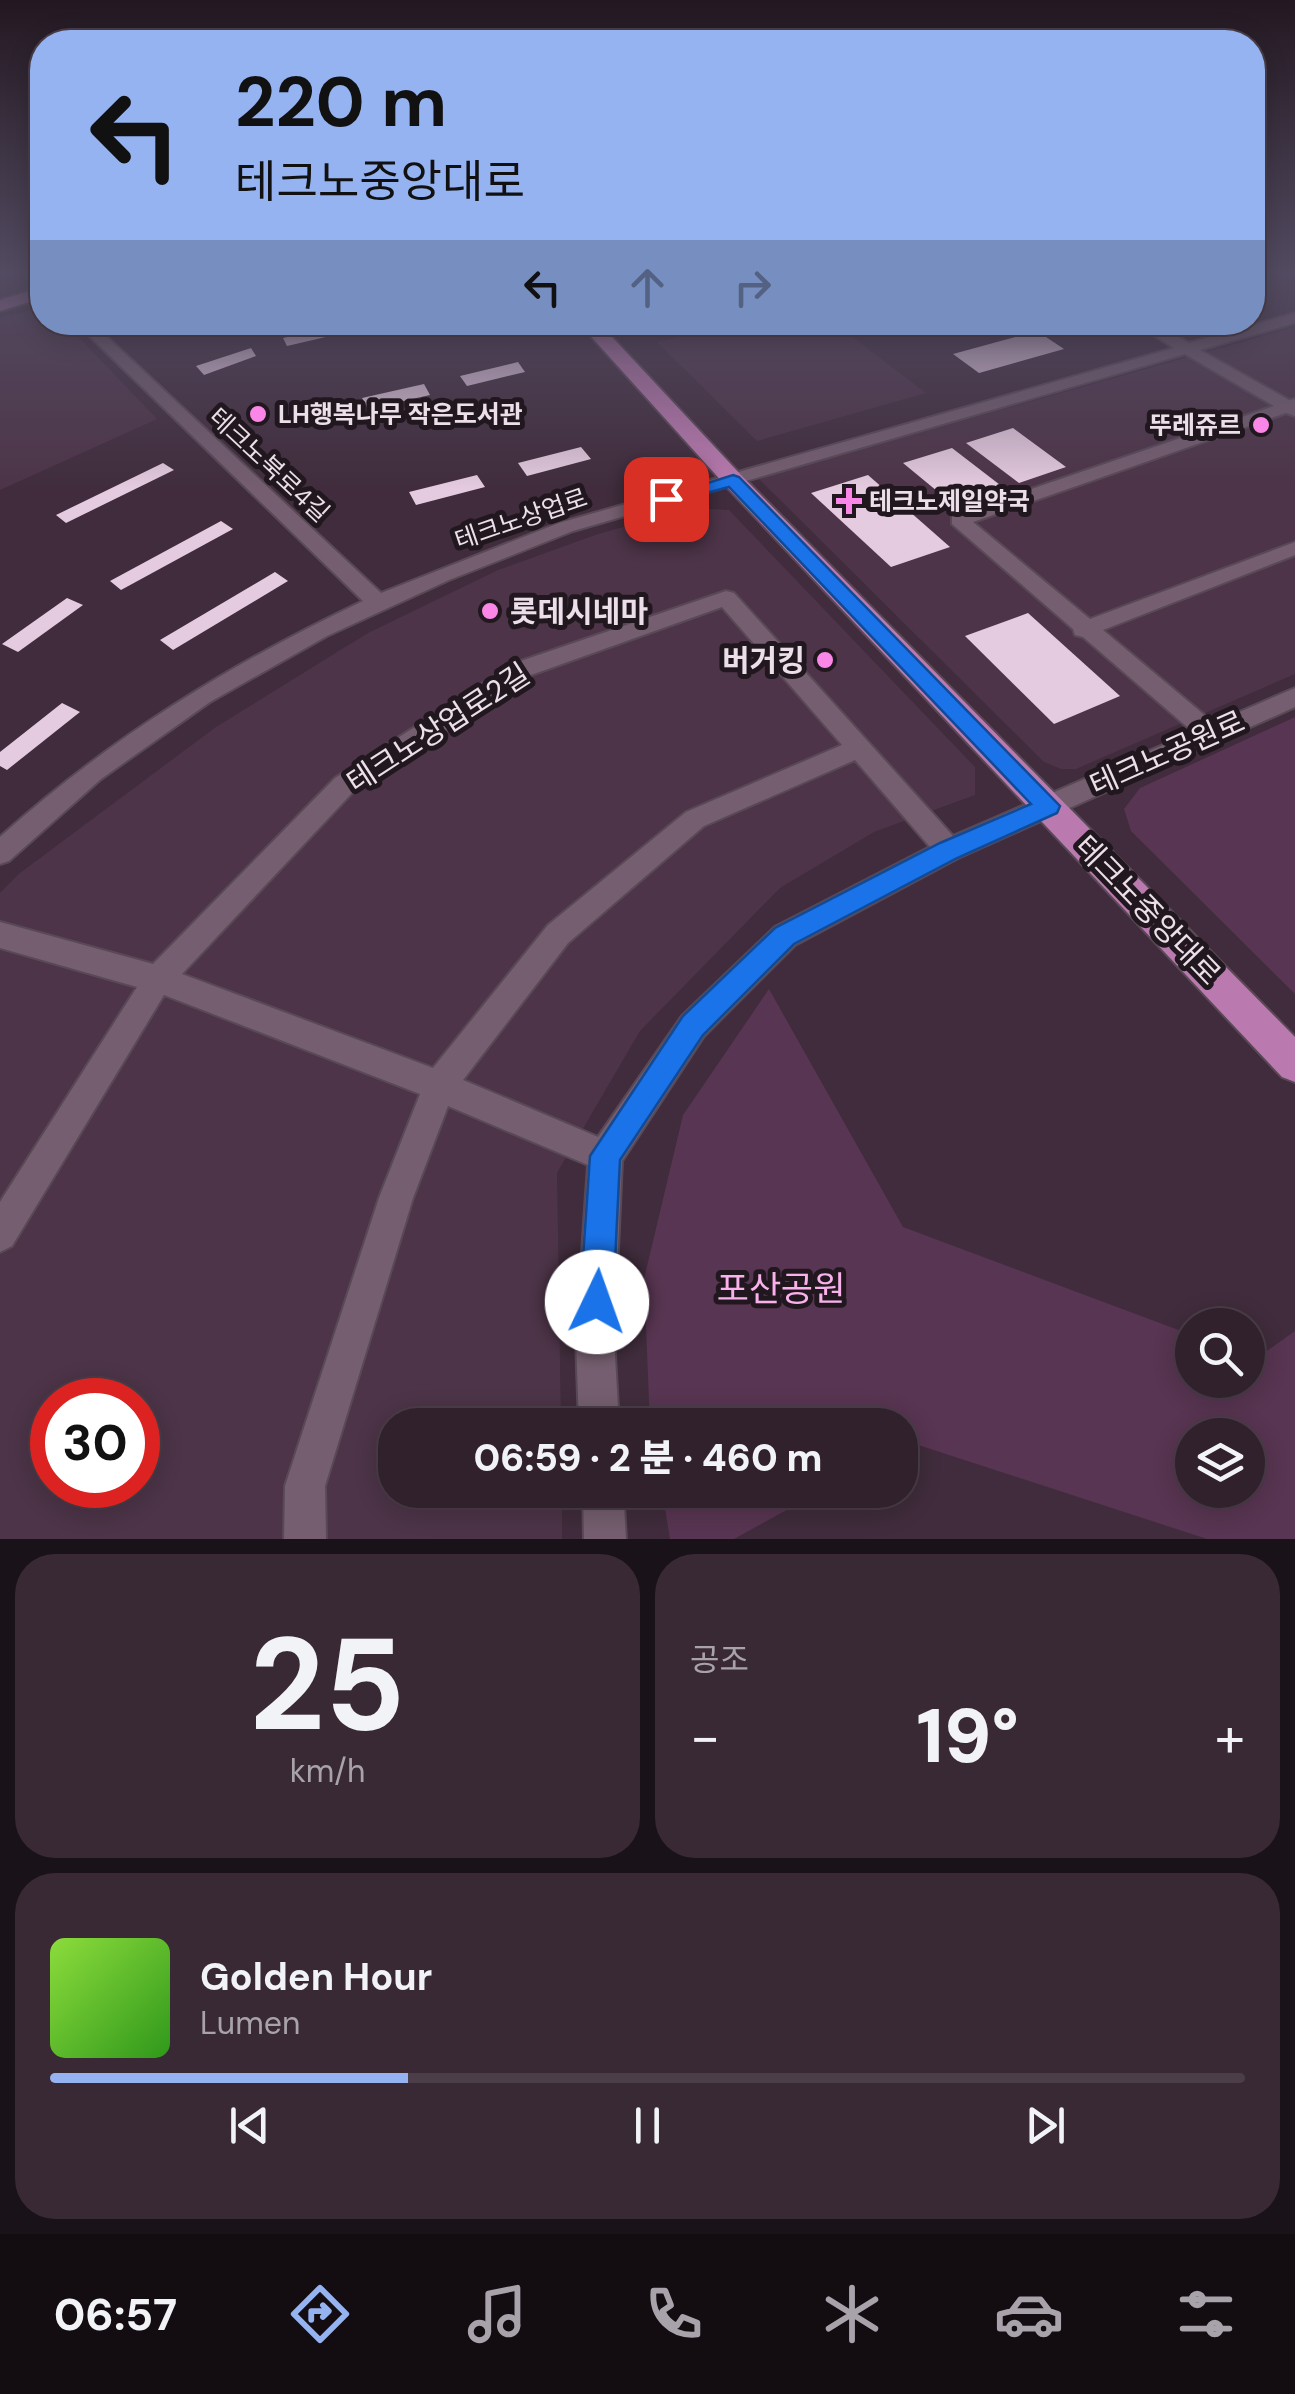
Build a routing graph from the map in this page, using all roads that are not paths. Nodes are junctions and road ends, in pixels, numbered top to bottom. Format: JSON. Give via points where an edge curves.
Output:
{"nodes":[{"id":1,"x":107,"y":346,"type":"edge"},
{"id":2,"x":608,"y":346,"type":"edge"},
{"id":3,"x":1181,"y":346,"type":"edge"},
{"id":4,"x":1202,"y":346,"type":"edge"},
{"id":5,"x":1188,"y":350,"type":"junction"},
{"id":6,"x":1292,"y":407,"type":"edge"},
{"id":7,"x":733,"y":480,"type":"junction"},
{"id":8,"x":1295,"y":548,"type":"edge"},
{"id":9,"x":377,"y":602,"type":"junction"},
{"id":10,"x":1083,"y":630,"type":"junction"},
{"id":11,"x":1295,"y":697,"type":"edge"},
{"id":12,"x":1211,"y":734,"type":"junction"},
{"id":13,"x":858,"y":748,"type":"junction"},
{"id":14,"x":1048,"y":806,"type":"junction"},
{"id":15,"x":949,"y":850,"type":"junction"},
{"id":16,"x":0,"y":853,"type":"edge"},
{"id":17,"x":0,"y":935,"type":"edge"},
{"id":18,"x":158,"y":979,"type":"junction"},
{"id":19,"x":1295,"y":1064,"type":"edge"},
{"id":20,"x":439,"y":1086,"type":"junction"},
{"id":21,"x":605,"y":1156,"type":"junction"},
{"id":22,"x":0,"y":1234,"type":"edge"},
{"id":23,"x":598,"y":1408,"type":"edge"},
{"id":24,"x":604,"y":1508,"type":"edge"},
{"id":25,"x":306,"y":1539,"type":"edge"},
{"id":26,"x":606,"y":1539,"type":"edge"}],
"edges":[{"from":1,"to":9,"type":"street","name":"테크노북로4길"},
{"from":2,"to":7,"type":"main road","name":"테크노중앙대로"},
{"from":3,"to":5,"type":"street"},
{"from":4,"to":5,"type":"street","name":"테크노상업로"},
{"from":5,"to":6,"type":"street"},
{"from":5,"to":7,"type":"street","name":"테크노상업로"},
{"from":6,"to":10,"type":"street","via":[[959,520]]},
{"from":7,"to":9,"type":"street","name":"테크노상업로","via":[[566,527]]},
{"from":7,"to":14,"type":"main road","name":"테크노중앙대로"},
{"from":8,"to":10,"type":"street"},
{"from":9,"to":16,"type":"street","name":"테크노상업로","via":[[184,708],[91,772]]},
{"from":10,"to":12,"type":"street"},
{"from":11,"to":12,"type":"street","name":"테크노공원로"},
{"from":12,"to":14,"type":"street","name":"테크노공원로"},
{"from":13,"to":15,"type":"street"},
{"from":13,"to":18,"type":"street","name":"테크노상업로2길","via":[[726,598],[524,669],[344,785]]},
{"from":13,"to":20,"type":"street","via":[[695,819],[558,934]]},
{"from":14,"to":15,"type":"street","name":"테크노공원로"},
{"from":14,"to":19,"type":"main road","name":"테크노중앙대로"},
{"from":15,"to":21,"type":"street","name":"테크노공원로","via":[[784,936],[693,1026]]},
{"from":17,"to":18,"type":"street"},
{"from":18,"to":20,"type":"street"},
{"from":18,"to":22,"type":"street","name":"테크노상업로2길"},
{"from":20,"to":21,"type":"street"},
{"from":20,"to":25,"type":"street","via":[[304,1486]]},
{"from":21,"to":23,"type":"street","via":[[595,1339]]},
{"from":24,"to":26,"type":"street"}]}
